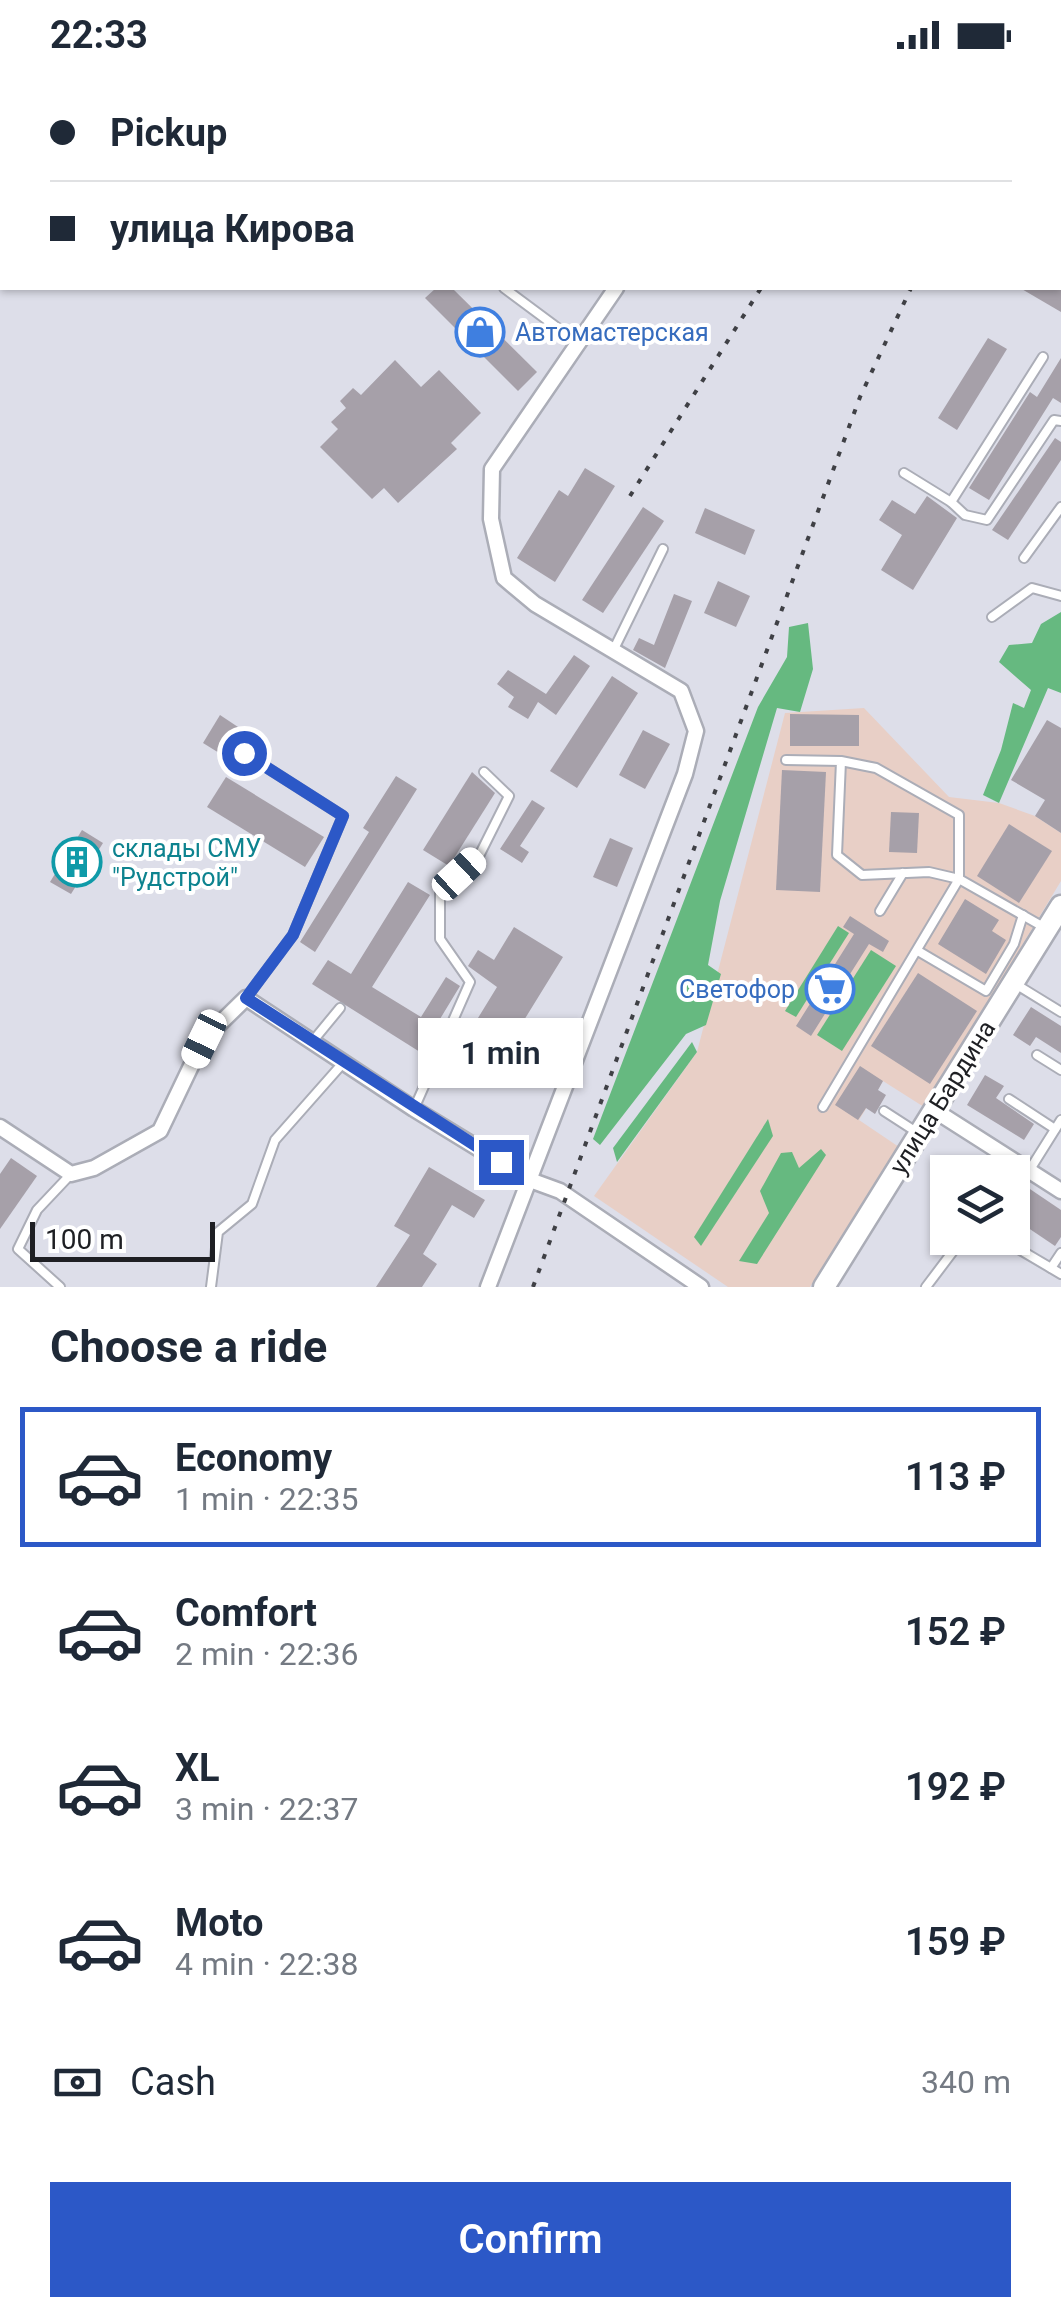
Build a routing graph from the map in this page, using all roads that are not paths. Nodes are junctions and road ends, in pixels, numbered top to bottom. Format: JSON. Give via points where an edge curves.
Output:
{"nodes":[{"id":1,"x":507,"y":290,"type":"edge"},
{"id":2,"x":615,"y":290,"type":"edge"},
{"id":3,"x":578,"y":342,"type":"junction"},
{"id":4,"x":1043,"y":357,"type":"dead end"},
{"id":5,"x":1061,"y":421,"type":"edge"},
{"id":6,"x":904,"y":472,"type":"dead end"},
{"id":7,"x":950,"y":502,"type":"junction"},
{"id":8,"x":1061,"y":506,"type":"edge"},
{"id":9,"x":663,"y":549,"type":"dead end"},
{"id":10,"x":1024,"y":558,"type":"dead end"},
{"id":11,"x":1061,"y":596,"type":"edge"},
{"id":12,"x":992,"y":617,"type":"dead end"},
{"id":13,"x":614,"y":651,"type":"junction"},
{"id":14,"x":244,"y":753,"type":"dead end"},
{"id":15,"x":786,"y":760,"type":"dead end"},
{"id":16,"x":841,"y":760,"type":"junction"},
{"id":17,"x":484,"y":772,"type":"dead end"},
{"id":18,"x":903,"y":873,"type":"junction"},
{"id":19,"x":959,"y":879,"type":"junction"},
{"id":20,"x":1061,"y":906,"type":"edge"},
{"id":21,"x":880,"y":911,"type":"dead end"},
{"id":22,"x":1023,"y":915,"type":"junction"},
{"id":23,"x":1047,"y":929,"type":"junction"},
{"id":24,"x":918,"y":952,"type":"junction"},
{"id":25,"x":1013,"y":982,"type":"junction"},
{"id":26,"x":246,"y":998,"type":"junction"},
{"id":27,"x":340,"y":1008,"type":"dead end"},
{"id":28,"x":1061,"y":1012,"type":"edge"},
{"id":29,"x":312,"y":1042,"type":"junction"},
{"id":30,"x":1036,"y":1055,"type":"dead end"},
{"id":31,"x":344,"y":1063,"type":"junction"},
{"id":32,"x":1061,"y":1070,"type":"edge"},
{"id":33,"x":1009,"y":1100,"type":"dead end"},
{"id":34,"x":822,"y":1107,"type":"dead end"},
{"id":35,"x":414,"y":1109,"type":"junction"},
{"id":36,"x":934,"y":1110,"type":"junction"},
{"id":37,"x":884,"y":1111,"type":"dead end"},
{"id":38,"x":1061,"y":1120,"type":"edge"},
{"id":39,"x":0,"y":1127,"type":"edge"},
{"id":40,"x":1056,"y":1128,"type":"junction"},
{"id":41,"x":919,"y":1134,"type":"junction"},
{"id":42,"x":1003,"y":1155,"type":"edge"},
{"id":43,"x":1030,"y":1164,"type":"edge"},
{"id":44,"x":1030,"y":1172,"type":"edge"},
{"id":45,"x":71,"y":1174,"type":"junction"},
{"id":46,"x":530,"y":1180,"type":"junction"},
{"id":47,"x":1061,"y":1191,"type":"edge"},
{"id":48,"x":1061,"y":1252,"type":"edge"},
{"id":49,"x":950,"y":1255,"type":"edge"},
{"id":50,"x":1029,"y":1255,"type":"edge"},
{"id":51,"x":1051,"y":1268,"type":"junction"},
{"id":52,"x":1061,"y":1274,"type":"edge"},
{"id":53,"x":60,"y":1287,"type":"edge"},
{"id":54,"x":211,"y":1287,"type":"edge"},
{"id":55,"x":488,"y":1287,"type":"edge"},
{"id":56,"x":701,"y":1287,"type":"edge"},
{"id":57,"x":824,"y":1287,"type":"edge"},
{"id":58,"x":926,"y":1287,"type":"edge"}],
"edges":[{"from":1,"to":3,"type":"lane"},
{"from":2,"to":3,"type":"street"},
{"from":3,"to":13,"type":"street","via":[[492,469],[491,519],[504,578]]},
{"from":4,"to":7,"type":"lane"},
{"from":5,"to":7,"type":"lane","via":[[1054,420],[987,520],[965,515]]},
{"from":6,"to":7,"type":"lane"},
{"from":8,"to":10,"type":"lane"},
{"from":9,"to":13,"type":"lane"},
{"from":11,"to":12,"type":"lane","via":[[1032,588]]},
{"from":13,"to":46,"type":"street","via":[[681,691],[696,731],[686,774]]},
{"from":14,"to":26,"type":"lane","via":[[343,816],[293,935]]},
{"from":15,"to":16,"type":"lane"},
{"from":16,"to":18,"type":"lane","via":[[837,855],[862,875]]},
{"from":16,"to":19,"type":"lane","via":[[876,768],[958,815]]},
{"from":17,"to":35,"type":"lane","via":[[509,796],[479,856],[440,892],[440,939],[470,982]]},
{"from":18,"to":19,"type":"lane"},
{"from":18,"to":21,"type":"lane"},
{"from":19,"to":22,"type":"lane"},
{"from":19,"to":24,"type":"lane"},
{"from":20,"to":23,"type":"street","name":"улица Бардина"},
{"from":22,"to":23,"type":"lane"},
{"from":22,"to":24,"type":"lane","via":[[986,991]]},
{"from":23,"to":25,"type":"street","name":"улица Бардина"},
{"from":24,"to":34,"type":"lane"},
{"from":25,"to":28,"type":"lane"},
{"from":25,"to":36,"type":"street","name":"улица Бардина"},
{"from":26,"to":29,"type":"street"},
{"from":26,"to":45,"type":"street","via":[[204,1039],[160,1131]]},
{"from":27,"to":29,"type":"lane"},
{"from":29,"to":31,"type":"street"},
{"from":30,"to":32,"type":"lane"},
{"from":31,"to":35,"type":"street"},
{"from":31,"to":54,"type":"lane","via":[[275,1140],[252,1204],[218,1232]]},
{"from":33,"to":40,"type":"lane"},
{"from":35,"to":46,"type":"street"},
{"from":36,"to":41,"type":"street","name":"улица Бардина"},
{"from":36,"to":42,"type":"street"},
{"from":37,"to":41,"type":"lane"},
{"from":38,"to":40,"type":"lane"},
{"from":39,"to":45,"type":"street"},
{"from":40,"to":43,"type":"lane"},
{"from":41,"to":57,"type":"street","name":"улица Бардина"},
{"from":44,"to":47,"type":"street"},
{"from":45,"to":53,"type":"lane","via":[[37,1210],[18,1249]]},
{"from":46,"to":55,"type":"street"},
{"from":46,"to":56,"type":"street","via":[[560,1191]]},
{"from":48,"to":51,"type":"lane"},
{"from":49,"to":58,"type":"lane"},
{"from":50,"to":51,"type":"lane"},
{"from":51,"to":52,"type":"lane"}]}
